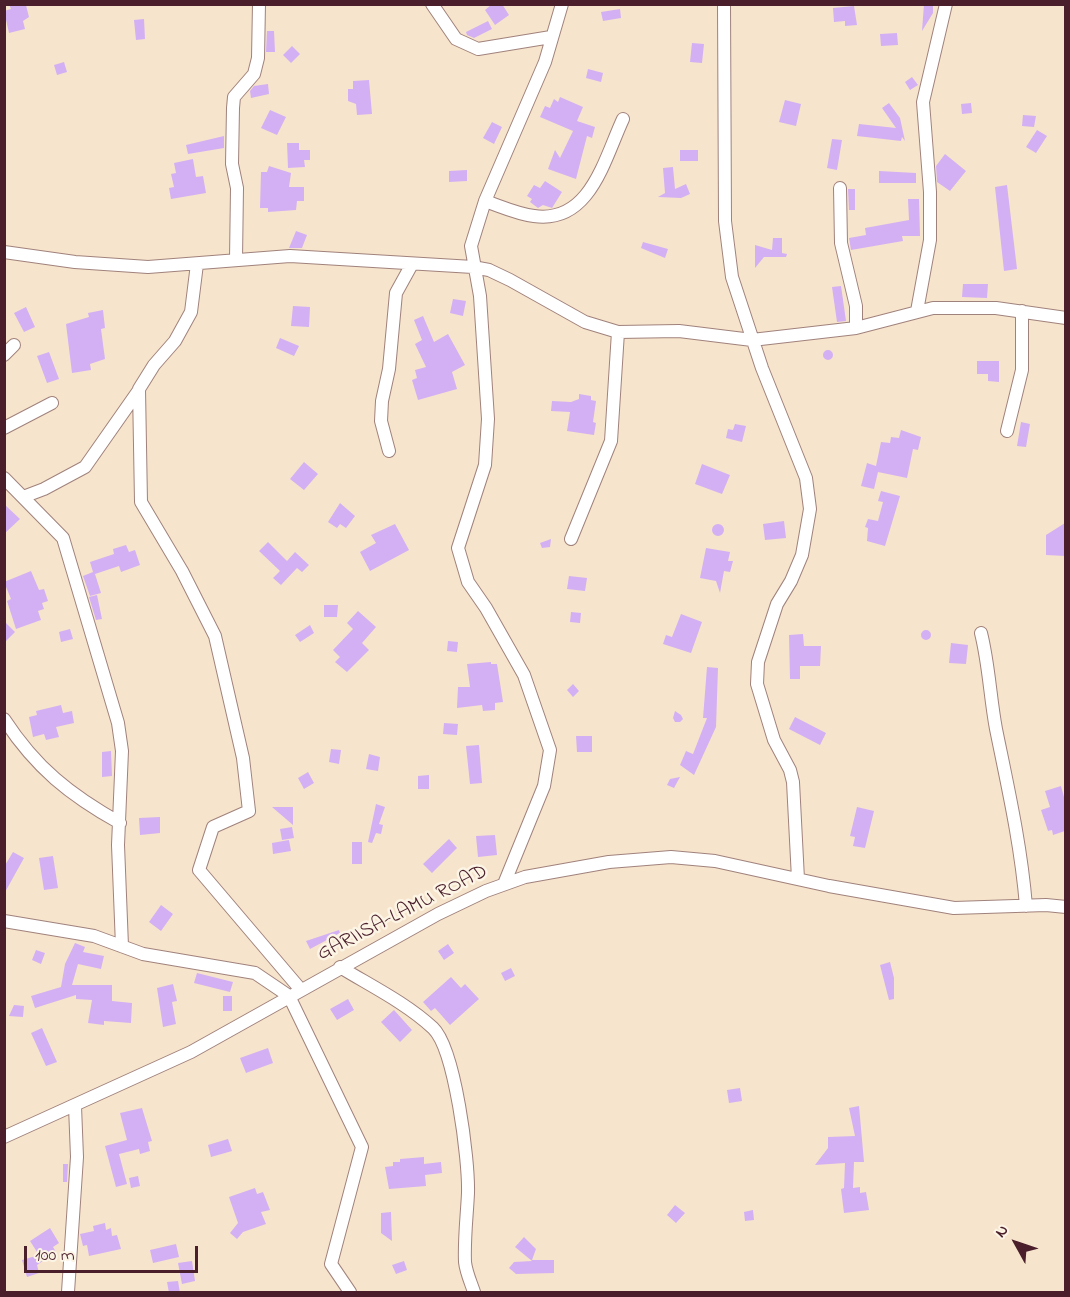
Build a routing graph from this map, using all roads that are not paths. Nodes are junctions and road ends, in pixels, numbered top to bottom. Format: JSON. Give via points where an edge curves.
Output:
{"nodes":[{"id":1,"x":259,"y":4,"type":"edge"},
{"id":2,"x":432,"y":4,"type":"edge"},
{"id":3,"x":562,"y":4,"type":"edge"},
{"id":4,"x":724,"y":4,"type":"edge"},
{"id":5,"x":946,"y":4,"type":"edge"},
{"id":6,"x":551,"y":37,"type":"junction"},
{"id":7,"x":623,"y":119,"type":"dead end"},
{"id":8,"x":840,"y":188,"type":"dead end"},
{"id":9,"x":485,"y":201,"type":"junction"},
{"id":10,"x":5,"y":252,"type":"edge"},
{"id":11,"x":236,"y":259,"type":"junction"},
{"id":12,"x":197,"y":264,"type":"junction"},
{"id":13,"x":412,"y":264,"type":"junction"},
{"id":14,"x":473,"y":267,"type":"junction"},
{"id":15,"x":917,"y":311,"type":"junction"},
{"id":16,"x":1022,"y":311,"type":"junction"},
{"id":17,"x":1065,"y":318,"type":"edge"},
{"id":18,"x":856,"y":328,"type":"junction"},
{"id":19,"x":618,"y":332,"type":"junction"},
{"id":20,"x":753,"y":340,"type":"junction"},
{"id":21,"x":14,"y":345,"type":"dead end"},
{"id":22,"x":4,"y":355,"type":"edge"},
{"id":23,"x":139,"y":389,"type":"junction"},
{"id":24,"x":52,"y":403,"type":"dead end"},
{"id":25,"x":4,"y":428,"type":"edge"},
{"id":26,"x":1007,"y":431,"type":"dead end"},
{"id":27,"x":389,"y":451,"type":"dead end"},
{"id":28,"x":4,"y":478,"type":"edge"},
{"id":29,"x":22,"y":497,"type":"junction"},
{"id":30,"x":571,"y":539,"type":"dead end"},
{"id":31,"x":981,"y":633,"type":"dead end"},
{"id":32,"x":4,"y":719,"type":"edge"},
{"id":33,"x":120,"y":823,"type":"junction"},
{"id":34,"x":798,"y":879,"type":"junction"},
{"id":35,"x":504,"y":884,"type":"junction"},
{"id":36,"x":1026,"y":906,"type":"junction"},
{"id":37,"x":1065,"y":907,"type":"edge"},
{"id":38,"x":4,"y":921,"type":"edge"},
{"id":39,"x":122,"y":946,"type":"junction"},
{"id":40,"x":340,"y":968,"type":"junction"},
{"id":41,"x":301,"y":990,"type":"junction"},
{"id":42,"x":289,"y":996,"type":"junction"},
{"id":43,"x":75,"y":1106,"type":"junction"},
{"id":44,"x":4,"y":1137,"type":"edge"},
{"id":45,"x":68,"y":1293,"type":"edge"},
{"id":46,"x":350,"y":1293,"type":"edge"},
{"id":47,"x":474,"y":1293,"type":"edge"}],
"edges":[{"from":1,"to":11,"type":"street","via":[[254,74],[234,97],[233,108]]},
{"from":2,"to":6,"type":"street","via":[[456,39],[478,49]]},
{"from":3,"to":6,"type":"street"},
{"from":4,"to":20,"type":"street","via":[[725,221],[732,277]]},
{"from":5,"to":15,"type":"street","via":[[922,102],[930,240]]},
{"from":6,"to":9,"type":"street","via":[[545,62]]},
{"from":7,"to":9,"type":"street","via":[[587,196],[574,209],[552,218],[531,216]]},
{"from":8,"to":18,"type":"street","via":[[841,243],[856,306]]},
{"from":9,"to":14,"type":"street","via":[[471,246]]},
{"from":10,"to":12,"type":"street","via":[[137,266]]},
{"from":11,"to":12,"type":"street"},
{"from":11,"to":13,"type":"street","via":[[290,256]]},
{"from":12,"to":23,"type":"street","via":[[191,312]]},
{"from":13,"to":14,"type":"street"},
{"from":13,"to":27,"type":"street","via":[[396,294],[382,401],[381,422]]},
{"from":14,"to":19,"type":"street","via":[[510,280],[585,322]]},
{"from":14,"to":35,"type":"street","via":[[480,296],[488,419],[484,465],[458,548],[468,582],[524,675],[550,750],[544,786]]},
{"from":15,"to":16,"type":"street"},
{"from":15,"to":18,"type":"street"},
{"from":16,"to":17,"type":"street"},
{"from":16,"to":26,"type":"street","via":[[1022,370]]},
{"from":18,"to":20,"type":"street"},
{"from":19,"to":20,"type":"street","via":[[679,331]]},
{"from":19,"to":30,"type":"street","via":[[611,441]]},
{"from":20,"to":34,"type":"street","via":[[806,478],[810,509],[802,555],[777,604],[758,662],[757,684],[774,740],[793,782]]},
{"from":21,"to":22,"type":"street"},
{"from":23,"to":29,"type":"street","via":[[86,467]]},
{"from":23,"to":41,"type":"street","via":[[141,502],[215,636],[243,758],[249,811],[213,827],[199,870]]},
{"from":24,"to":25,"type":"street"},
{"from":28,"to":29,"type":"street"},
{"from":29,"to":33,"type":"street","via":[[63,538],[93,633],[122,751]]},
{"from":31,"to":36,"type":"street","via":[[1021,846]]},
{"from":32,"to":33,"type":"street","via":[[17,739],[62,787]]},
{"from":33,"to":39,"type":"street"},
{"from":34,"to":35,"type":"street","name":"GARIISA-LAMU ROAD","via":[[715,861],[671,857],[588,865]]},
{"from":34,"to":36,"type":"street","name":"GARIISA-LAMU ROAD","via":[[954,908]]},
{"from":35,"to":40,"type":"street","name":"GARIISA-LAMU ROAD","via":[[438,914]]},
{"from":36,"to":37,"type":"street","name":"GARIISA-LAMU ROAD"},
{"from":38,"to":39,"type":"street","via":[[94,936]]},
{"from":39,"to":42,"type":"street","via":[[161,958],[255,973]]},
{"from":40,"to":41,"type":"street","name":"GARIISA-LAMU ROAD"},
{"from":40,"to":47,"type":"street","via":[[389,996],[434,1029],[441,1039],[456,1094],[465,1150],[465,1263]]},
{"from":41,"to":42,"type":"street","name":"GARIISA-LAMU ROAD"},
{"from":42,"to":43,"type":"street","name":"GARIISA-LAMU ROAD","via":[[191,1052]]},
{"from":42,"to":46,"type":"street","via":[[362,1147],[330,1264]]},
{"from":43,"to":44,"type":"street","name":"GARIISA-LAMU ROAD"},
{"from":43,"to":45,"type":"street","via":[[77,1157]]}]}
